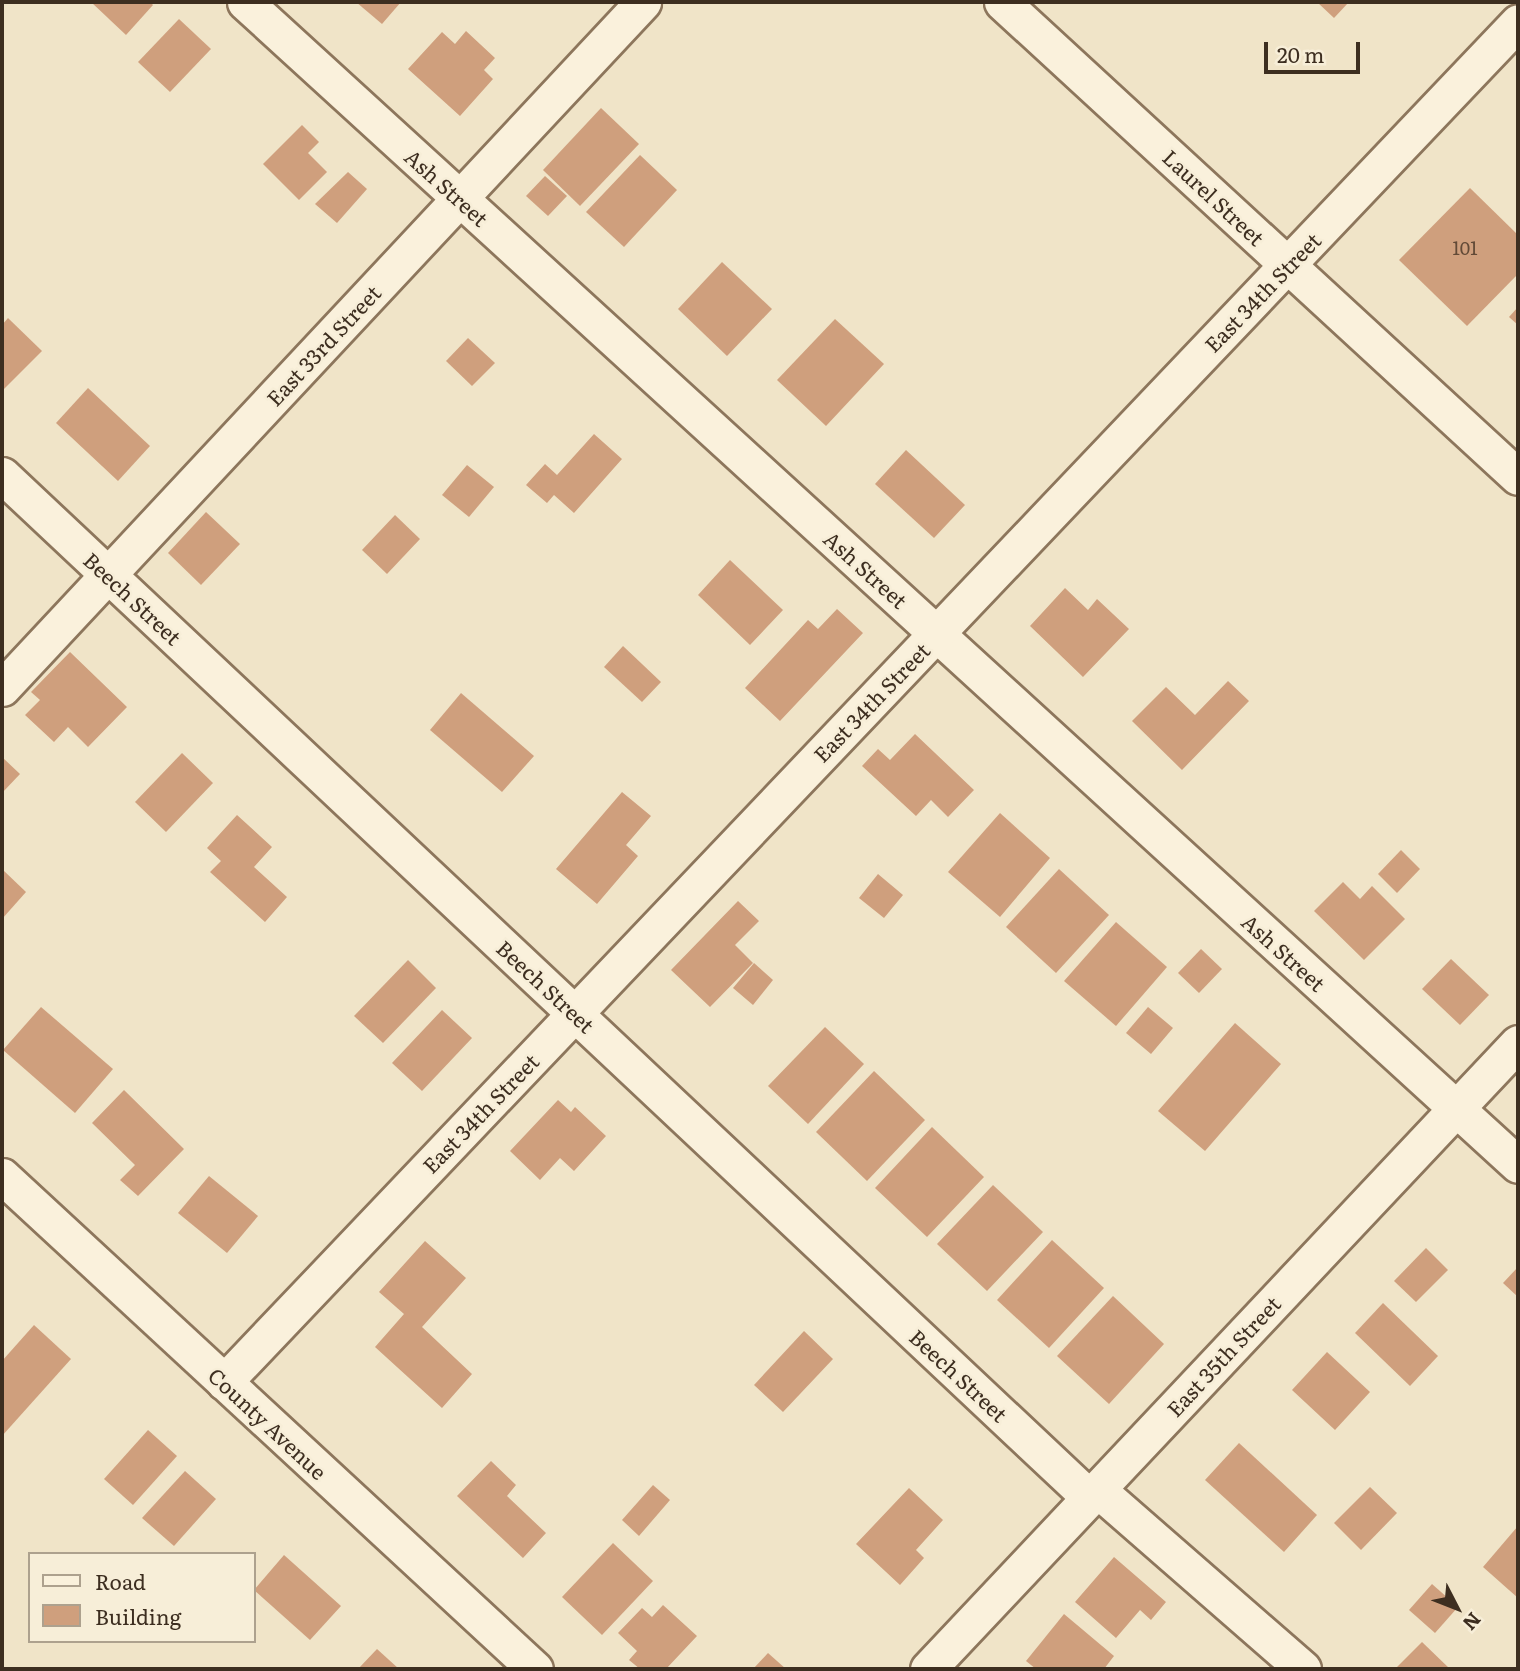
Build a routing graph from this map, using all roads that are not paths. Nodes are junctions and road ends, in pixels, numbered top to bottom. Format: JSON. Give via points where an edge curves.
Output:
{"nodes":[{"id":1,"x":244,"y":2,"type":"edge"},
{"id":2,"x":643,"y":2,"type":"edge"},
{"id":3,"x":1002,"y":2,"type":"edge"},
{"id":4,"x":1518,"y":22,"type":"edge"},
{"id":5,"x":460,"y":198,"type":"junction"},
{"id":6,"x":1288,"y":265,"type":"junction"},
{"id":7,"x":2,"y":475,"type":"edge"},
{"id":8,"x":1518,"y":477,"type":"edge"},
{"id":9,"x":108,"y":575,"type":"junction"},
{"id":10,"x":936,"y":634,"type":"junction"},
{"id":11,"x":2,"y":688,"type":"edge"},
{"id":12,"x":575,"y":1014,"type":"junction"},
{"id":13,"x":1518,"y":1043,"type":"edge"},
{"id":14,"x":1456,"y":1109,"type":"junction"},
{"id":15,"x":1518,"y":1165,"type":"edge"},
{"id":16,"x":2,"y":1175,"type":"edge"},
{"id":17,"x":224,"y":1382,"type":"junction"},
{"id":18,"x":1094,"y":1494,"type":"junction"},
{"id":19,"x":535,"y":1669,"type":"edge"},
{"id":20,"x":928,"y":1669,"type":"edge"},
{"id":21,"x":1303,"y":1669,"type":"edge"}],
"edges":[{"from":1,"to":5,"type":"street","name":"Ash Street"},
{"from":2,"to":5,"type":"street","name":"East 33rd Street"},
{"from":3,"to":6,"type":"street","name":"Laurel Street"},
{"from":4,"to":6,"type":"street","name":"East 34th Street"},
{"from":5,"to":9,"type":"street","name":"East 33rd Street"},
{"from":5,"to":10,"type":"street","name":"Ash Street"},
{"from":6,"to":8,"type":"street","name":"Laurel Street"},
{"from":6,"to":10,"type":"street","name":"East 34th Street"},
{"from":7,"to":9,"type":"street","name":"Beech Street"},
{"from":9,"to":11,"type":"street","name":"East 33rd Street"},
{"from":9,"to":12,"type":"street","name":"Beech Street"},
{"from":10,"to":12,"type":"street","name":"East 34th Street"},
{"from":10,"to":14,"type":"street","name":"Ash Street"},
{"from":12,"to":17,"type":"street","name":"East 34th Street"},
{"from":12,"to":18,"type":"street","name":"Beech Street"},
{"from":13,"to":14,"type":"street","name":"East 35th Street"},
{"from":14,"to":15,"type":"street","name":"Ash Street"},
{"from":14,"to":18,"type":"street","name":"East 35th Street"},
{"from":16,"to":17,"type":"street","name":"County Avenue"},
{"from":17,"to":19,"type":"street","name":"County Avenue"},
{"from":18,"to":20,"type":"street","name":"East 35th Street"},
{"from":18,"to":21,"type":"street","name":"Beech Street"}]}
